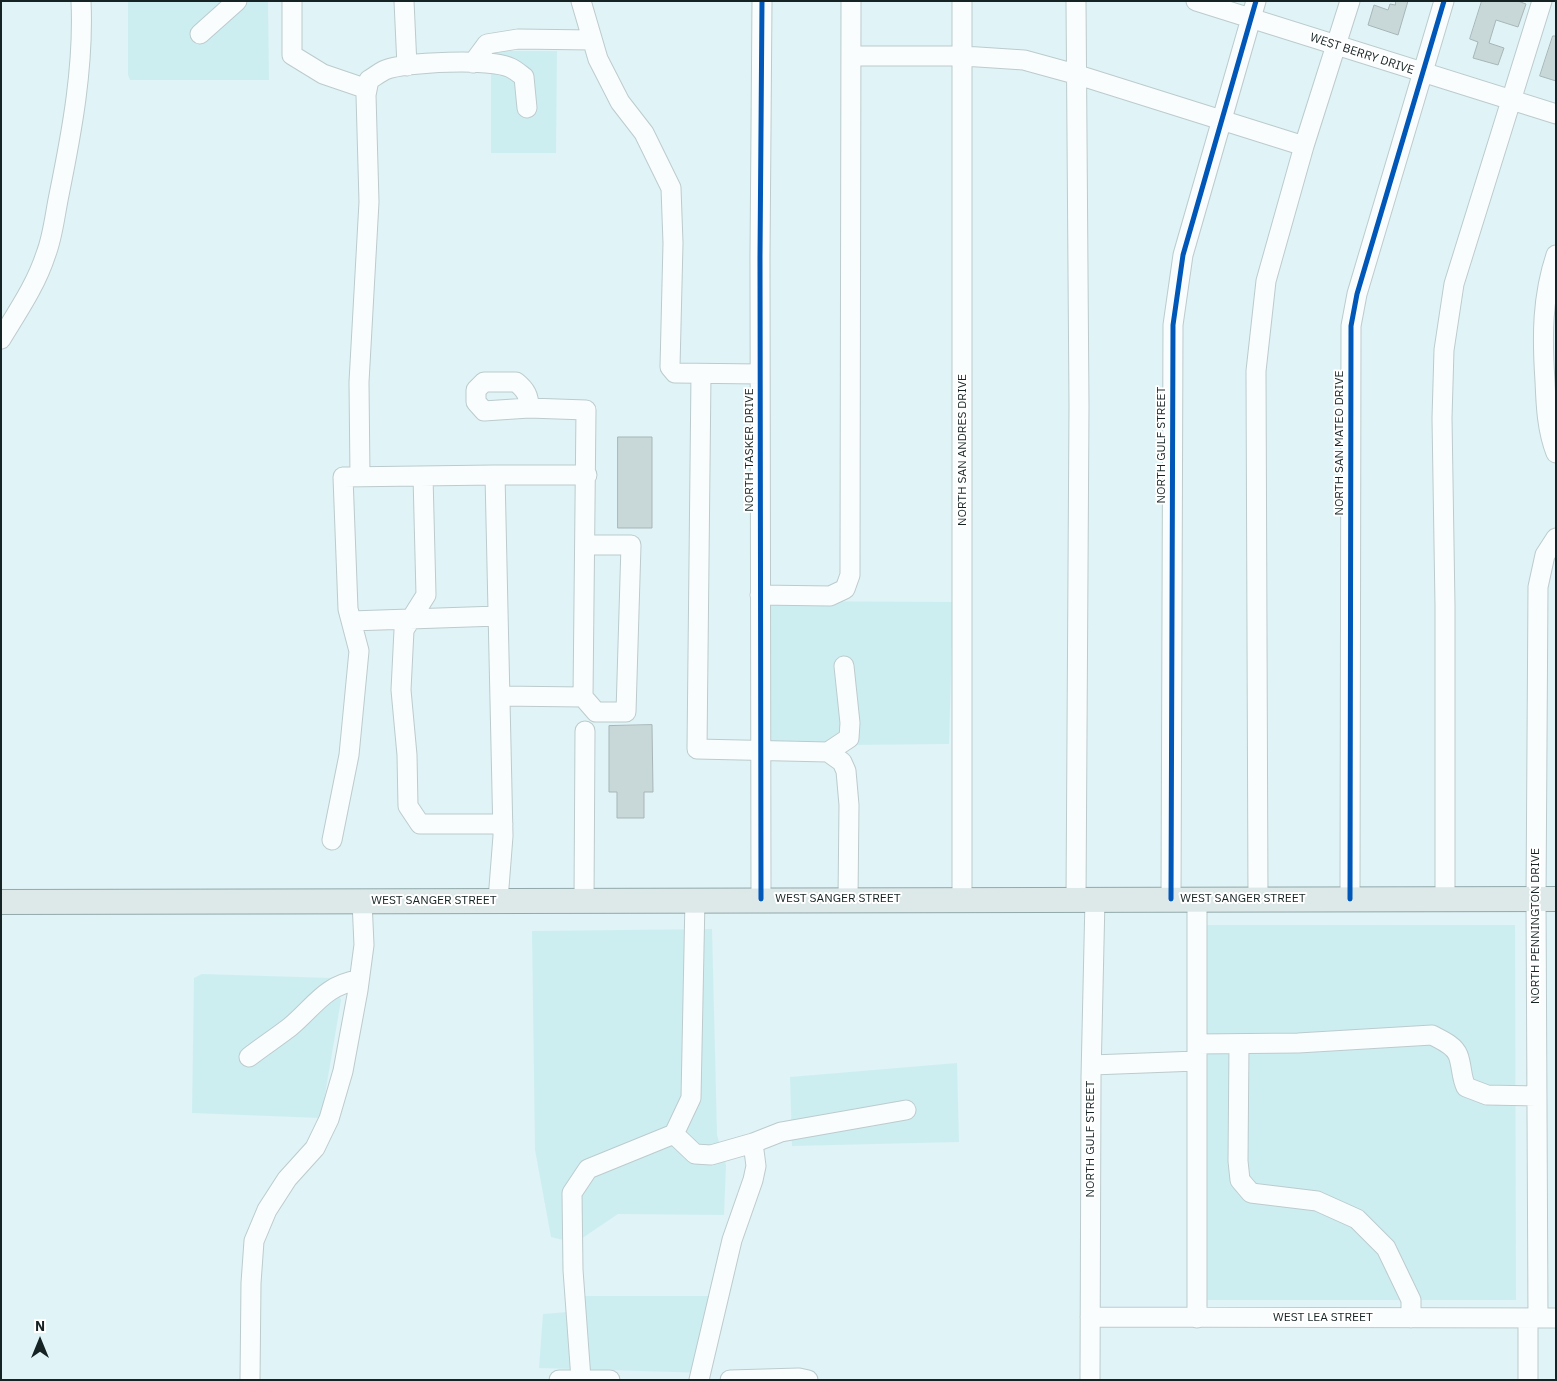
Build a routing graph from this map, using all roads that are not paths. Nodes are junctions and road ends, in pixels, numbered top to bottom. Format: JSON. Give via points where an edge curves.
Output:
{"nodes":[{"id":1,"x":81,"y":1,"type":"edge"},
{"id":2,"x":237,"y":1,"type":"edge"},
{"id":3,"x":292,"y":1,"type":"edge"},
{"id":4,"x":404,"y":1,"type":"edge"},
{"id":5,"x":581,"y":1,"type":"edge"},
{"id":6,"x":762,"y":1,"type":"edge"},
{"id":7,"x":851,"y":1,"type":"edge"},
{"id":8,"x":962,"y":1,"type":"edge"},
{"id":9,"x":1076,"y":1,"type":"edge"},
{"id":10,"x":1196,"y":1,"type":"edge"},
{"id":11,"x":1350,"y":1,"type":"edge"},
{"id":12,"x":1444,"y":1,"type":"edge"},
{"id":13,"x":1542,"y":1,"type":"edge"},
{"id":14,"x":1253,"y":10,"type":"edge"},
{"id":15,"x":200,"y":34,"type":"dead end"},
{"id":16,"x":592,"y":40,"type":"junction"},
{"id":17,"x":1336,"y":46,"type":"junction"},
{"id":18,"x":851,"y":56,"type":"junction"},
{"id":19,"x":963,"y":56,"type":"junction"},
{"id":20,"x":473,"y":63,"type":"junction"},
{"id":21,"x":407,"y":66,"type":"junction"},
{"id":22,"x":1421,"y":73,"type":"junction"},
{"id":23,"x":1076,"y":74,"type":"junction"},
{"id":24,"x":367,"y":89,"type":"junction"},
{"id":25,"x":1511,"y":100,"type":"junction"},
{"id":26,"x":527,"y":108,"type":"dead end"},
{"id":27,"x":1556,"y":114,"type":"edge"},
{"id":28,"x":1222,"y":121,"type":"junction"},
{"id":29,"x":1304,"y":146,"type":"junction"},
{"id":30,"x":1556,"y":255,"type":"edge"},
{"id":31,"x":1,"y":338,"type":"edge"},
{"id":32,"x":1549,"y":353,"type":"edge"},
{"id":33,"x":701,"y":374,"type":"junction"},
{"id":34,"x":760,"y":374,"type":"junction"},
{"id":35,"x":530,"y":408,"type":"dead end"},
{"id":36,"x":1556,"y":453,"type":"edge"},
{"id":37,"x":495,"y":475,"type":"junction"},
{"id":38,"x":587,"y":475,"type":"junction"},
{"id":39,"x":423,"y":476,"type":"junction"},
{"id":40,"x":360,"y":477,"type":"junction"},
{"id":41,"x":1556,"y":538,"type":"edge"},
{"id":42,"x":586,"y":545,"type":"junction"},
{"id":43,"x":760,"y":595,"type":"junction"},
{"id":44,"x":498,"y":616,"type":"junction"},
{"id":45,"x":410,"y":620,"type":"junction"},
{"id":46,"x":351,"y":621,"type":"junction"},
{"id":47,"x":844,"y":666,"type":"dead end"},
{"id":48,"x":500,"y":696,"type":"junction"},
{"id":49,"x":583,"y":697,"type":"junction"},
{"id":50,"x":584,"y":731,"type":"dead end"},
{"id":51,"x":760,"y":750,"type":"junction"},
{"id":52,"x":828,"y":752,"type":"junction"},
{"id":53,"x":502,"y":824,"type":"junction"},
{"id":54,"x":332,"y":840,"type":"dead end"},
{"id":55,"x":760,"y":899,"type":"junction"},
{"id":56,"x":848,"y":899,"type":"junction"},
{"id":57,"x":962,"y":899,"type":"junction"},
{"id":58,"x":1085,"y":899,"type":"junction"},
{"id":59,"x":1171,"y":899,"type":"junction"},
{"id":60,"x":1197,"y":899,"type":"junction"},
{"id":61,"x":1258,"y":899,"type":"junction"},
{"id":62,"x":1350,"y":899,"type":"junction"},
{"id":63,"x":1445,"y":899,"type":"junction"},
{"id":64,"x":1546,"y":899,"type":"edge"},
{"id":65,"x":498,"y":900,"type":"junction"},
{"id":66,"x":584,"y":900,"type":"junction"},
{"id":67,"x":695,"y":900,"type":"junction"},
{"id":68,"x":362,"y":901,"type":"junction"},
{"id":69,"x":1,"y":902,"type":"edge"},
{"id":70,"x":359,"y":980,"type":"junction"},
{"id":71,"x":1239,"y":1044,"type":"junction"},
{"id":72,"x":1197,"y":1053,"type":"junction"},
{"id":73,"x":249,"y":1056,"type":"dead end"},
{"id":74,"x":1092,"y":1065,"type":"junction"},
{"id":75,"x":1537,"y":1096,"type":"junction"},
{"id":76,"x":906,"y":1110,"type":"dead end"},
{"id":77,"x":674,"y":1134,"type":"junction"},
{"id":78,"x":753,"y":1143,"type":"junction"},
{"id":79,"x":1090,"y":1317,"type":"junction"},
{"id":80,"x":1197,"y":1318,"type":"junction"},
{"id":81,"x":1411,"y":1318,"type":"junction"},
{"id":82,"x":1541,"y":1318,"type":"edge"},
{"id":83,"x":581,"y":1379,"type":"edge"},
{"id":84,"x":250,"y":1380,"type":"edge"},
{"id":85,"x":559,"y":1380,"type":"edge"},
{"id":86,"x":610,"y":1380,"type":"edge"},
{"id":87,"x":699,"y":1380,"type":"edge"},
{"id":88,"x":730,"y":1380,"type":"edge"},
{"id":89,"x":808,"y":1380,"type":"edge"},
{"id":90,"x":1090,"y":1380,"type":"edge"},
{"id":91,"x":1528,"y":1380,"type":"edge"}],
"edges":[{"from":1,"to":31,"type":"street","via":[[83,32],[70,142],[47,253],[30,292]]},
{"from":2,"to":15,"type":"street"},
{"from":3,"to":24,"type":"street","via":[[292,55],[323,74]]},
{"from":4,"to":21,"type":"street"},
{"from":5,"to":16,"type":"street"},
{"from":6,"to":34,"type":"street","name":"NORTH TASKER DRIVE"},
{"from":7,"to":18,"type":"street"},
{"from":8,"to":19,"type":"street","name":"NORTH SAN ANDRES DRIVE"},
{"from":9,"to":23,"type":"street","name":"NORTH GULF STREET"},
{"from":10,"to":14,"type":"street","name":"WEST BERRY DRIVE"},
{"from":11,"to":17,"type":"street"},
{"from":12,"to":22,"type":"street","name":"NORTH SAN MATEO DRIVE"},
{"from":13,"to":25,"type":"street"},
{"from":14,"to":17,"type":"street","name":"WEST BERRY DRIVE"},
{"from":14,"to":28,"type":"street","name":"NORTH GULF STREET"},
{"from":16,"to":20,"type":"street","via":[[518,39],[487,44]]},
{"from":16,"to":33,"type":"street","via":[[620,102],[644,134],[671,188],[670,367],[675,373]]},
{"from":17,"to":22,"type":"street","name":"WEST BERRY DRIVE"},
{"from":17,"to":29,"type":"street"},
{"from":18,"to":19,"type":"street"},
{"from":18,"to":43,"type":"street","via":[[850,575],[845,590],[830,596]]},
{"from":19,"to":23,"type":"street","via":[[1024,60]]},
{"from":19,"to":57,"type":"street","name":"NORTH SAN ANDRES DRIVE"},
{"from":20,"to":21,"type":"street"},
{"from":20,"to":26,"type":"street","via":[[511,68],[524,77]]},
{"from":21,"to":24,"type":"street","via":[[386,70],[368,80]]},
{"from":22,"to":25,"type":"street","name":"WEST BERRY DRIVE"},
{"from":22,"to":62,"type":"street","name":"NORTH SAN MATEO DRIVE","via":[[1357,294],[1351,326]]},
{"from":23,"to":28,"type":"street"},
{"from":23,"to":58,"type":"street","name":"NORTH GULF STREET"},
{"from":24,"to":40,"type":"street","via":[[369,202],[359,382]]},
{"from":25,"to":27,"type":"street","name":"WEST BERRY DRIVE"},
{"from":25,"to":63,"type":"street","via":[[1454,284],[1444,350]]},
{"from":28,"to":29,"type":"street"},
{"from":28,"to":59,"type":"street","name":"NORTH GULF STREET","via":[[1183,255],[1173,324]]},
{"from":29,"to":61,"type":"street","via":[[1266,281],[1256,371]]},
{"from":30,"to":32,"type":"street","via":[[1543,312]]},
{"from":32,"to":36,"type":"street","via":[[1547,419]]},
{"from":33,"to":34,"type":"street"},
{"from":33,"to":51,"type":"street","via":[[697,749]]},
{"from":34,"to":43,"type":"street","name":"NORTH TASKER DRIVE"},
{"from":35,"to":38,"type":"street","via":[[586,410]]},
{"from":37,"to":38,"type":"street"},
{"from":37,"to":39,"type":"street"},
{"from":37,"to":44,"type":"street"},
{"from":38,"to":42,"type":"street"},
{"from":39,"to":40,"type":"street"},
{"from":39,"to":45,"type":"street","via":[[426,595]]},
{"from":40,"to":46,"type":"street","via":[[343,477]]},
{"from":41,"to":64,"type":"street","name":"NORTH PENNINGTON DRIVE","via":[[1545,555],[1538,586]]},
{"from":42,"to":49,"type":"street"},
{"from":42,"to":49,"type":"street","via":[[631,545],[626,712],[596,712]]},
{"from":43,"to":51,"type":"street","name":"NORTH TASKER DRIVE"},
{"from":44,"to":45,"type":"street"},
{"from":44,"to":48,"type":"street"},
{"from":45,"to":46,"type":"street"},
{"from":45,"to":53,"type":"street","via":[[404,630],[401,690],[408,806],[420,824]]},
{"from":46,"to":54,"type":"street","via":[[359,651],[349,755]]},
{"from":47,"to":52,"type":"street","via":[[850,738]]},
{"from":48,"to":49,"type":"street"},
{"from":48,"to":53,"type":"street"},
{"from":50,"to":66,"type":"street"},
{"from":51,"to":52,"type":"street"},
{"from":51,"to":55,"type":"street","name":"NORTH TASKER DRIVE"},
{"from":52,"to":56,"type":"street","via":[[842,762],[846,771]]},
{"from":53,"to":65,"type":"street"},
{"from":55,"to":56,"type":"main road","name":"WEST SANGER STREET"},
{"from":55,"to":67,"type":"main road","name":"WEST SANGER STREET"},
{"from":56,"to":57,"type":"main road","name":"WEST SANGER STREET"},
{"from":57,"to":58,"type":"main road","name":"WEST SANGER STREET"},
{"from":58,"to":59,"type":"main road","name":"WEST SANGER STREET"},
{"from":58,"to":74,"type":"street","name":"NORTH GULF STREET"},
{"from":59,"to":60,"type":"main road","name":"WEST SANGER STREET"},
{"from":60,"to":61,"type":"main road","name":"WEST SANGER STREET"},
{"from":60,"to":72,"type":"street"},
{"from":61,"to":62,"type":"main road","name":"WEST SANGER STREET"},
{"from":62,"to":63,"type":"main road","name":"WEST SANGER STREET"},
{"from":63,"to":64,"type":"main road","name":"WEST SANGER STREET"},
{"from":64,"to":75,"type":"street","name":"NORTH PENNINGTON DRIVE"},
{"from":65,"to":66,"type":"main road","name":"WEST SANGER STREET"},
{"from":65,"to":68,"type":"main road","name":"WEST SANGER STREET"},
{"from":66,"to":67,"type":"main road","name":"WEST SANGER STREET"},
{"from":67,"to":77,"type":"street","via":[[691,1098]]},
{"from":68,"to":69,"type":"main road","name":"WEST SANGER STREET"},
{"from":68,"to":70,"type":"street","via":[[364,945]]},
{"from":70,"to":73,"type":"street","via":[[332,988],[290,1027]]},
{"from":70,"to":84,"type":"street","via":[[343,1071],[329,1120],[315,1148],[287,1179],[267,1210],[254,1241]]},
{"from":71,"to":72,"type":"street"},
{"from":71,"to":75,"type":"street","via":[[1432,1034],[1458,1055],[1466,1087],[1487,1095]]},
{"from":71,"to":81,"type":"street","via":[[1240,1180],[1251,1193],[1317,1200],[1357,1219],[1386,1248],[1410,1300]]},
{"from":72,"to":74,"type":"street"},
{"from":72,"to":80,"type":"street"},
{"from":74,"to":79,"type":"street","name":"NORTH GULF STREET"},
{"from":75,"to":82,"type":"street","name":"NORTH PENNINGTON DRIVE"},
{"from":76,"to":78,"type":"street","via":[[781,1132]]},
{"from":77,"to":78,"type":"street","via":[[695,1154],[711,1155]]},
{"from":77,"to":83,"type":"street","via":[[588,1169],[572,1193],[573,1270]]},
{"from":78,"to":87,"type":"street","via":[[756,1166],[753,1180],[732,1240]]},
{"from":79,"to":80,"type":"street","name":"WEST LEA STREET"},
{"from":79,"to":90,"type":"street","name":"NORTH GULF STREET"},
{"from":80,"to":81,"type":"street","name":"WEST LEA STREET"},
{"from":81,"to":82,"type":"street","name":"WEST LEA STREET"},
{"from":82,"to":91,"type":"street","name":"NORTH PENNINGTON DRIVE"},
{"from":83,"to":85,"type":"street"},
{"from":83,"to":86,"type":"street"},
{"from":88,"to":89,"type":"street"}]}
